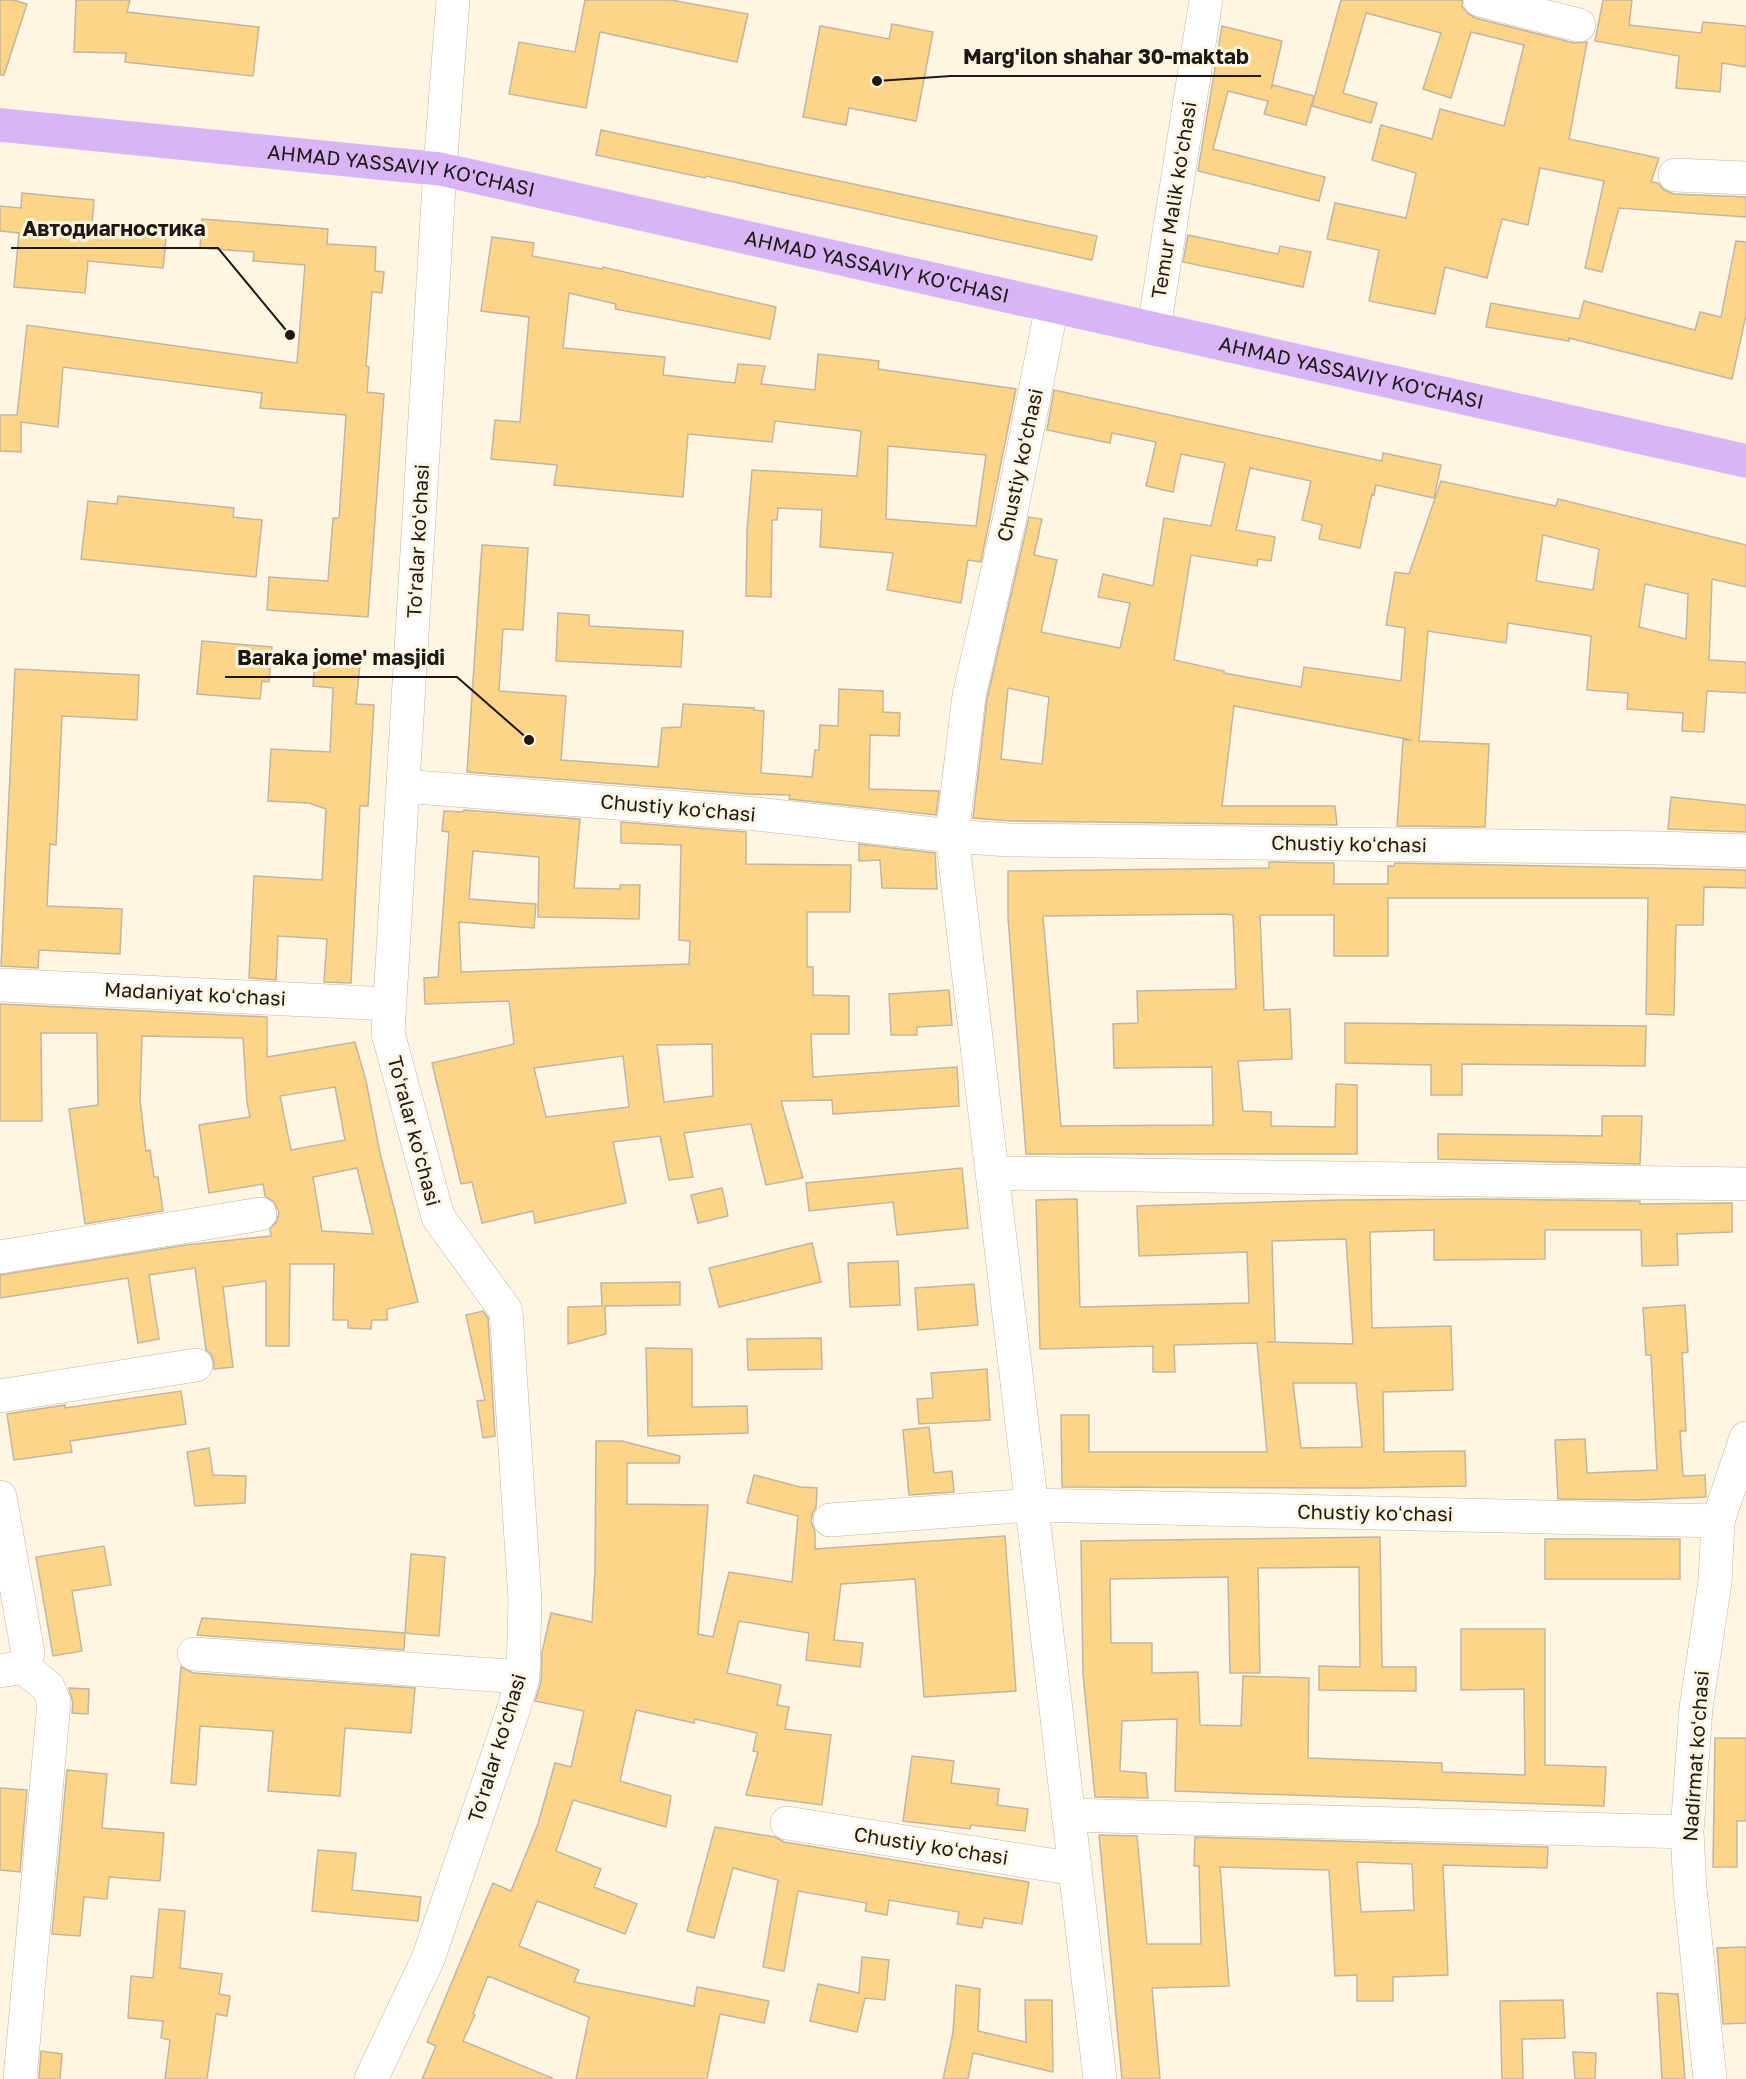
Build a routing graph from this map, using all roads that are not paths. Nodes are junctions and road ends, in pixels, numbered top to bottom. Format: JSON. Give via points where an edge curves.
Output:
{"nodes":[{"id":1,"x":453,"y":0,"type":"edge"},
{"id":2,"x":1206,"y":0,"type":"edge"},
{"id":3,"x":1480,"y":0,"type":"edge"},
{"id":4,"x":1579,"y":25,"type":"dead end"},
{"id":5,"x":0,"y":125,"type":"edge"},
{"id":6,"x":440,"y":169,"type":"junction"},
{"id":7,"x":1675,"y":175,"type":"dead end"},
{"id":8,"x":1746,"y":178,"type":"edge"},
{"id":9,"x":1052,"y":306,"type":"junction"},
{"id":10,"x":1154,"y":328,"type":"junction"},
{"id":11,"x":1746,"y":460,"type":"edge"},
{"id":12,"x":403,"y":786,"type":"junction"},
{"id":13,"x":952,"y":836,"type":"junction"},
{"id":14,"x":1746,"y":851,"type":"edge"},
{"id":15,"x":0,"y":985,"type":"edge"},
{"id":16,"x":390,"y":1004,"type":"junction"},
{"id":17,"x":992,"y":1173,"type":"junction"},
{"id":18,"x":1746,"y":1184,"type":"edge"},
{"id":19,"x":260,"y":1214,"type":"dead end"},
{"id":20,"x":0,"y":1257,"type":"edge"},
{"id":21,"x":196,"y":1365,"type":"dead end"},
{"id":22,"x":0,"y":1396,"type":"edge"},
{"id":23,"x":1746,"y":1438,"type":"edge"},
{"id":24,"x":0,"y":1497,"type":"edge"},
{"id":25,"x":1031,"y":1505,"type":"junction"},
{"id":26,"x":830,"y":1520,"type":"dead end"},
{"id":27,"x":1718,"y":1521,"type":"junction"},
{"id":28,"x":194,"y":1654,"type":"dead end"},
{"id":29,"x":12,"y":1669,"type":"edge"},
{"id":30,"x":523,"y":1677,"type":"junction"},
{"id":31,"x":1068,"y":1815,"type":"junction"},
{"id":32,"x":787,"y":1823,"type":"dead end"},
{"id":33,"x":1687,"y":1832,"type":"junction"},
{"id":34,"x":1075,"y":1869,"type":"junction"},
{"id":35,"x":20,"y":2079,"type":"edge"},
{"id":36,"x":371,"y":2079,"type":"edge"},
{"id":37,"x":1100,"y":2079,"type":"edge"},
{"id":38,"x":1710,"y":2079,"type":"edge"}],
"edges":[{"from":1,"to":6,"type":"street","name":"Toʻralar koʻchasi"},
{"from":2,"to":10,"type":"street","name":"Temur Malik koʻchasi"},
{"from":3,"to":4,"type":"street"},
{"from":5,"to":6,"type":"main road","name":"AHMAD YASSAVIY KO'CHASI"},
{"from":6,"to":9,"type":"main road","name":"AHMAD YASSAVIY KO'CHASI"},
{"from":6,"to":12,"type":"street","name":"Toʻralar koʻchasi"},
{"from":7,"to":8,"type":"street"},
{"from":9,"to":10,"type":"main road","name":"AHMAD YASSAVIY KO'CHASI"},
{"from":9,"to":13,"type":"street","name":"Chustiy koʻchasi","via":[[969,696]]},
{"from":10,"to":11,"type":"main road","name":"AHMAD YASSAVIY KO'CHASI"},
{"from":12,"to":13,"type":"street","name":"Chustiy koʻchasi","via":[[756,814]]},
{"from":12,"to":16,"type":"street","name":"Toʻralar koʻchasi"},
{"from":13,"to":14,"type":"street","name":"Chustiy koʻchasi"},
{"from":13,"to":17,"type":"street","name":"Chustiy koʻchasi"},
{"from":15,"to":16,"type":"street","name":"Madaniyat koʻchasi"},
{"from":16,"to":30,"type":"street","name":"Toʻralar koʻchasi","via":[[388,1033],[438,1217],[506,1311],[525,1600]]},
{"from":17,"to":18,"type":"street"},
{"from":17,"to":25,"type":"street","name":"Chustiy koʻchasi"},
{"from":19,"to":20,"type":"street"},
{"from":21,"to":22,"type":"street"},
{"from":23,"to":27,"type":"street","name":"Nadirmat koʻchasi"},
{"from":24,"to":29,"type":"street","via":[[28,1653]]},
{"from":25,"to":26,"type":"street","name":"Chustiy koʻchasi"},
{"from":25,"to":27,"type":"street","name":"Chustiy koʻchasi"},
{"from":25,"to":31,"type":"street","name":"Chustiy koʻchasi"},
{"from":27,"to":33,"type":"street","name":"Nadirmat koʻchasi","via":[[1715,1582],[1696,1708]]},
{"from":28,"to":30,"type":"street"},
{"from":29,"to":35,"type":"street","via":[[48,1687],[54,1702]]},
{"from":30,"to":36,"type":"street","name":"Toʻralar koʻchasi","via":[[428,1959]]},
{"from":31,"to":33,"type":"street"},
{"from":31,"to":34,"type":"street","name":"Chustiy koʻchasi"},
{"from":32,"to":34,"type":"street","name":"Chustiy koʻchasi"},
{"from":33,"to":38,"type":"street","name":"Nadirmat koʻchasi"},
{"from":34,"to":37,"type":"street","name":"Chustiy koʻchasi"}]}
